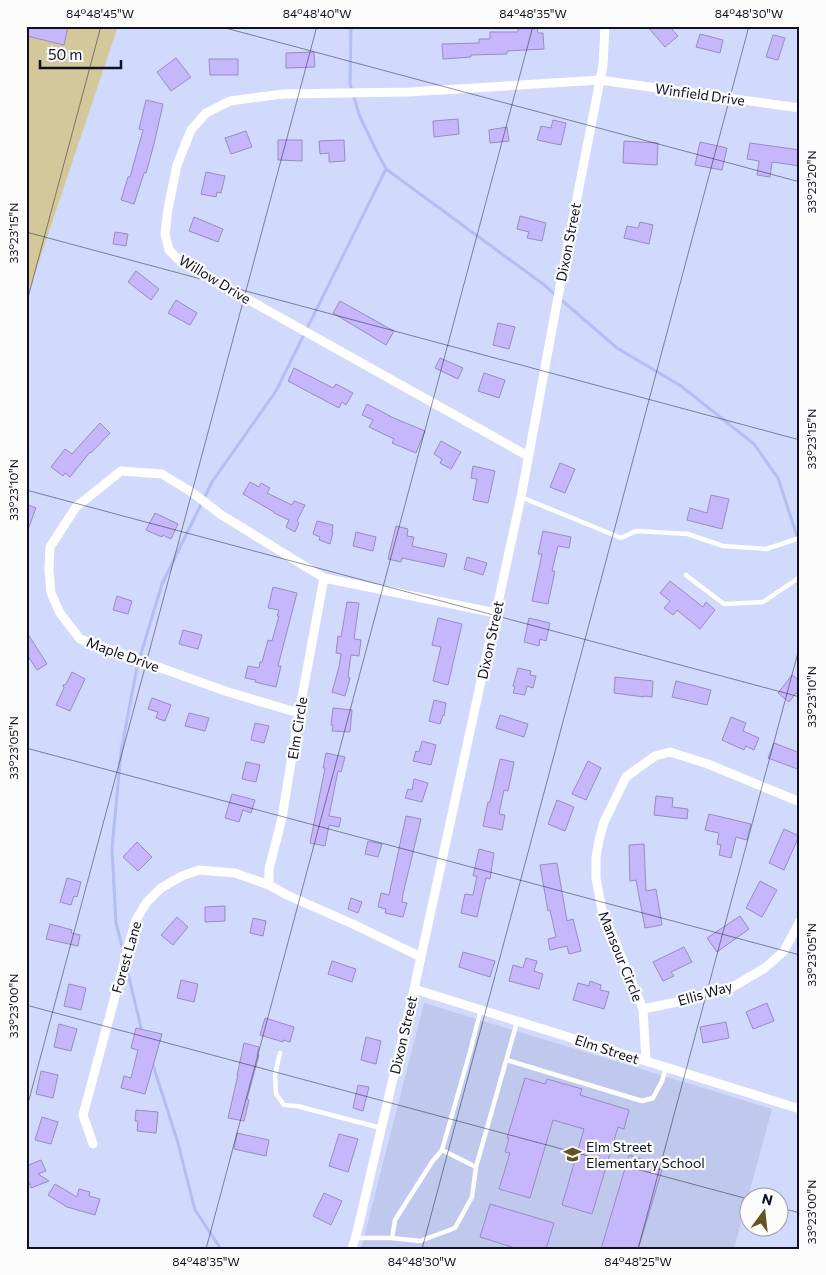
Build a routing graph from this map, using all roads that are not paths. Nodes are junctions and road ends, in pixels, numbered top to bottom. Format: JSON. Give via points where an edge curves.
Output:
{"nodes":[{"id":1,"x":605,"y":26,"type":"edge"},
{"id":2,"x":600,"y":80,"type":"junction"},
{"id":3,"x":800,"y":108,"type":"edge"},
{"id":4,"x":528,"y":456,"type":"junction"},
{"id":5,"x":521,"y":497,"type":"junction"},
{"id":6,"x":800,"y":538,"type":"edge"},
{"id":7,"x":686,"y":575,"type":"dead end"},
{"id":8,"x":800,"y":577,"type":"edge"},
{"id":9,"x":324,"y":578,"type":"junction"},
{"id":10,"x":496,"y":613,"type":"junction"},
{"id":11,"x":299,"y":713,"type":"junction"},
{"id":12,"x":800,"y":802,"type":"edge"},
{"id":13,"x":269,"y":885,"type":"junction"},
{"id":14,"x":800,"y":921,"type":"edge"},
{"id":15,"x":421,"y":957,"type":"junction"},
{"id":16,"x":414,"y":988,"type":"junction"},
{"id":17,"x":480,"y":1009,"type":"junction"},
{"id":18,"x":642,"y":1009,"type":"junction"},
{"id":19,"x":518,"y":1021,"type":"junction"},
{"id":20,"x":280,"y":1053,"type":"dead end"},
{"id":21,"x":506,"y":1060,"type":"junction"},
{"id":22,"x":646,"y":1061,"type":"junction"},
{"id":23,"x":666,"y":1068,"type":"junction"},
{"id":24,"x":800,"y":1109,"type":"edge"},
{"id":25,"x":381,"y":1128,"type":"junction"},
{"id":26,"x":93,"y":1144,"type":"dead end"},
{"id":27,"x":442,"y":1150,"type":"junction"},
{"id":28,"x":476,"y":1167,"type":"junction"},
{"id":29,"x":355,"y":1238,"type":"junction"},
{"id":30,"x":392,"y":1238,"type":"junction"},
{"id":31,"x":352,"y":1249,"type":"edge"}],
"edges":[{"from":1,"to":2,"type":"street","name":"Dixon Street","via":[[604,65]]},
{"from":2,"to":3,"type":"street","name":"Winfield Drive"},
{"from":2,"to":4,"type":"street","name":"Dixon Street"},
{"from":2,"to":4,"type":"street","name":"Willow Drive","via":[[409,92],[283,94],[230,100],[206,113],[191,130],[177,165],[168,209],[165,234],[169,250],[182,262]]},
{"from":4,"to":5,"type":"street","name":"Dixon Street"},
{"from":5,"to":6,"type":"lane","via":[[622,538],[636,531],[688,534],[723,546],[766,549]]},
{"from":5,"to":10,"type":"street","name":"Dixon Street"},
{"from":7,"to":8,"type":"lane","via":[[724,604],[763,602]]},
{"from":9,"to":10,"type":"street"},
{"from":9,"to":11,"type":"street","name":"Elm Circle"},
{"from":9,"to":11,"type":"street","name":"Maple Drive","via":[[162,474],[121,471],[76,507],[50,547],[50,593],[60,613],[80,638],[228,692]]},
{"from":10,"to":15,"type":"street","name":"Dixon Street"},
{"from":11,"to":13,"type":"street","name":"Elm Circle","via":[[282,818],[268,869]]},
{"from":12,"to":18,"type":"street","name":"Mansour Circle","via":[[670,752],[655,756],[626,777],[604,822],[596,857],[596,878],[602,910]]},
{"from":13,"to":15,"type":"street"},
{"from":13,"to":26,"type":"street","name":"Forest Lane","via":[[235,873],[199,870],[162,888],[146,903],[136,920],[82,1115]]},
{"from":14,"to":18,"type":"street","name":"Ellis Way","via":[[784,951],[765,968],[729,989]]},
{"from":15,"to":16,"type":"street","name":"Dixon Street"},
{"from":16,"to":17,"type":"street","name":"Elm Street"},
{"from":16,"to":25,"type":"street","name":"Dixon Street"},
{"from":17,"to":19,"type":"street","name":"Elm Street"},
{"from":17,"to":27,"type":"lane"},
{"from":18,"to":22,"type":"street","name":"Mansour Circle"},
{"from":19,"to":21,"type":"lane"},
{"from":19,"to":22,"type":"street","name":"Elm Street"},
{"from":20,"to":25,"type":"lane","via":[[275,1075],[276,1094],[284,1105]]},
{"from":21,"to":23,"type":"lane","via":[[642,1101],[653,1098]]},
{"from":21,"to":28,"type":"lane"},
{"from":22,"to":23,"type":"street","name":"Elm Street"},
{"from":23,"to":24,"type":"street","name":"Elm Street"},
{"from":25,"to":29,"type":"street","name":"Dixon Street"},
{"from":27,"to":28,"type":"lane"},
{"from":27,"to":30,"type":"lane","via":[[395,1220]]},
{"from":28,"to":30,"type":"lane","via":[[472,1197],[455,1228],[420,1241]]},
{"from":29,"to":30,"type":"lane"},
{"from":29,"to":31,"type":"street","name":"Dixon Street"}]}
